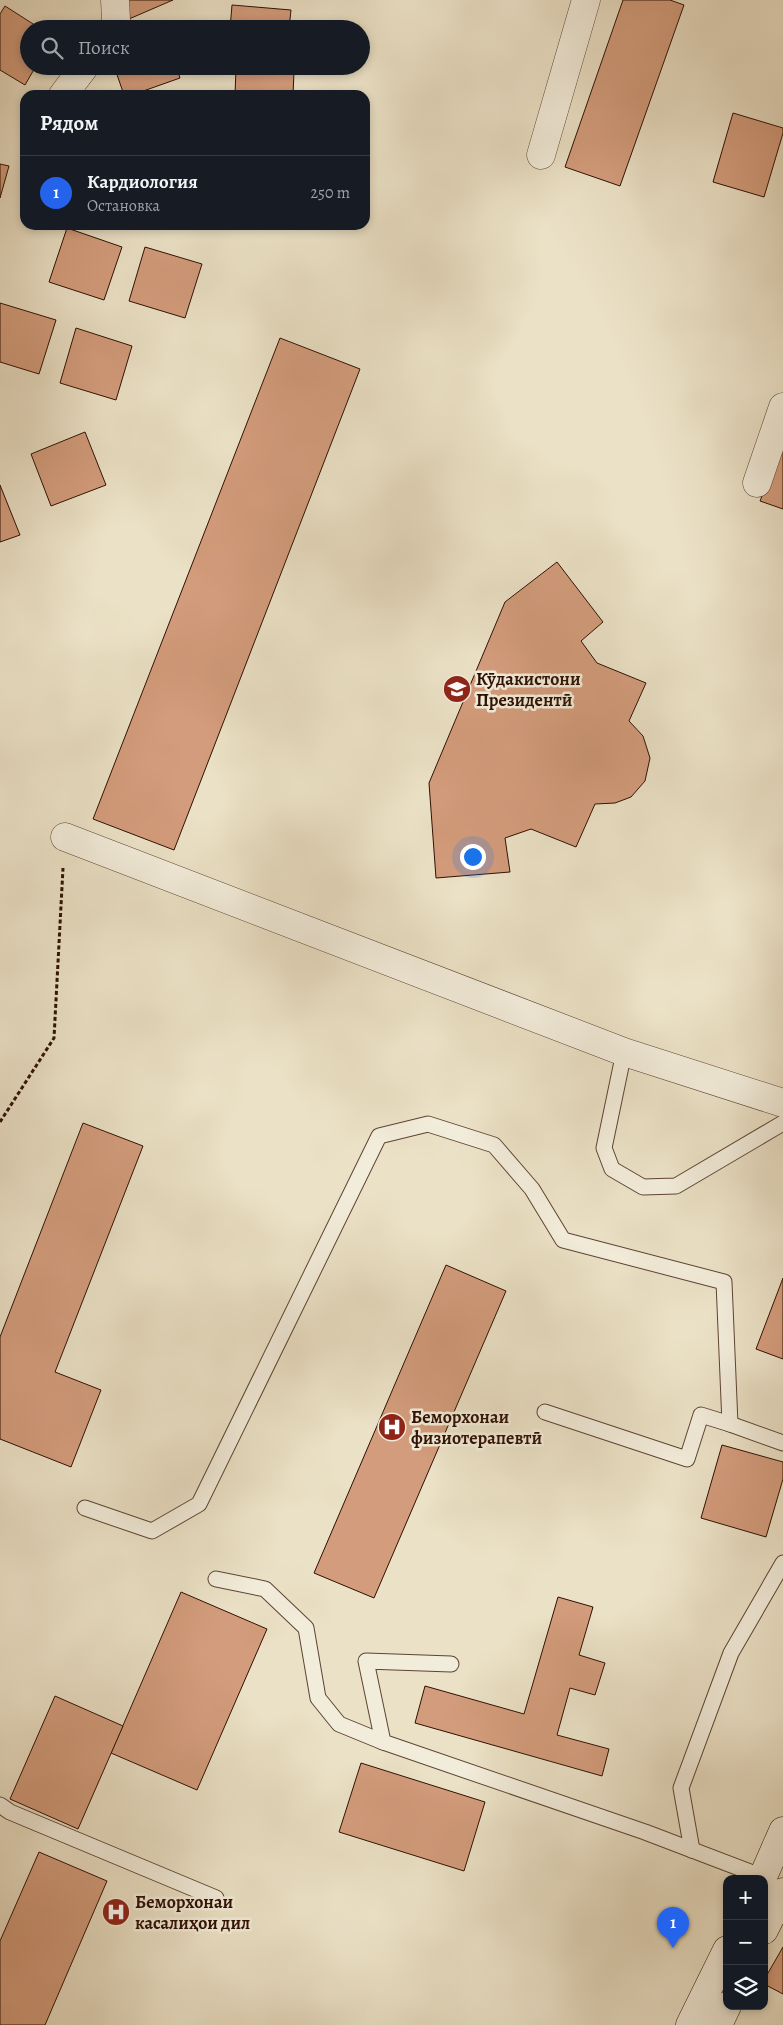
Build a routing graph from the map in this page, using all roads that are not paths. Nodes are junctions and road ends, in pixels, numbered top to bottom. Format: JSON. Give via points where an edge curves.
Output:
{"nodes":[{"id":1,"x":115,"y":0,"type":"edge"},
{"id":2,"x":586,"y":0,"type":"edge"},
{"id":3,"x":116,"y":20,"type":"edge"},
{"id":4,"x":78,"y":75,"type":"edge"},
{"id":5,"x":67,"y":90,"type":"edge"},
{"id":6,"x":541,"y":154,"type":"dead end"},
{"id":7,"x":783,"y":407,"type":"edge"},
{"id":8,"x":757,"y":483,"type":"dead end"},
{"id":9,"x":65,"y":838,"type":"road end"},
{"id":10,"x":624,"y":1052,"type":"junction"},
{"id":11,"x":783,"y":1102,"type":"edge"},
{"id":12,"x":783,"y":1123,"type":"edge"},
{"id":13,"x":545,"y":1412,"type":"dead end"},
{"id":14,"x":730,"y":1424,"type":"junction"},
{"id":15,"x":783,"y":1443,"type":"edge"},
{"id":16,"x":85,"y":1508,"type":"dead end"},
{"id":17,"x":783,"y":1563,"type":"edge"},
{"id":18,"x":216,"y":1579,"type":"dead end"},
{"id":19,"x":451,"y":1664,"type":"dead end"},
{"id":20,"x":383,"y":1742,"type":"junction"},
{"id":21,"x":0,"y":1806,"type":"edge"},
{"id":22,"x":783,"y":1831,"type":"edge"},
{"id":23,"x":692,"y":1850,"type":"junction"},
{"id":24,"x":769,"y":1883,"type":"edge"},
{"id":25,"x":216,"y":1898,"type":"dead end"},
{"id":26,"x":765,"y":1920,"type":"edge"},
{"id":27,"x":723,"y":1958,"type":"edge"},
{"id":28,"x":725,"y":2010,"type":"edge"},
{"id":29,"x":690,"y":2025,"type":"edge"},
{"id":30,"x":718,"y":2025,"type":"edge"}],
"edges":[{"from":1,"to":3,"type":"street"},
{"from":2,"to":6,"type":"street"},
{"from":4,"to":5,"type":"street"},
{"from":7,"to":8,"type":"street"},
{"from":9,"to":10,"type":"street"},
{"from":10,"to":11,"type":"street"},
{"from":10,"to":12,"type":"lane","via":[[604,1148],[612,1169],[643,1187],[676,1186]]},
{"from":13,"to":14,"type":"lane","via":[[687,1459],[701,1415]]},
{"from":14,"to":15,"type":"lane"},
{"from":14,"to":16,"type":"lane","via":[[724,1282],[563,1240],[532,1189],[494,1145],[428,1124],[379,1136],[199,1504],[152,1531]]},
{"from":17,"to":23,"type":"lane","via":[[732,1653],[681,1788]]},
{"from":18,"to":20,"type":"lane","via":[[265,1589],[306,1628],[318,1698],[339,1724]]},
{"from":19,"to":20,"type":"lane","via":[[366,1661]]},
{"from":20,"to":23,"type":"lane"},
{"from":21,"to":25,"type":"lane"},
{"from":22,"to":24,"type":"street"},
{"from":23,"to":24,"type":"lane"},
{"from":24,"to":26,"type":"street"},
{"from":27,"to":29,"type":"street"},
{"from":28,"to":30,"type":"street"}]}
